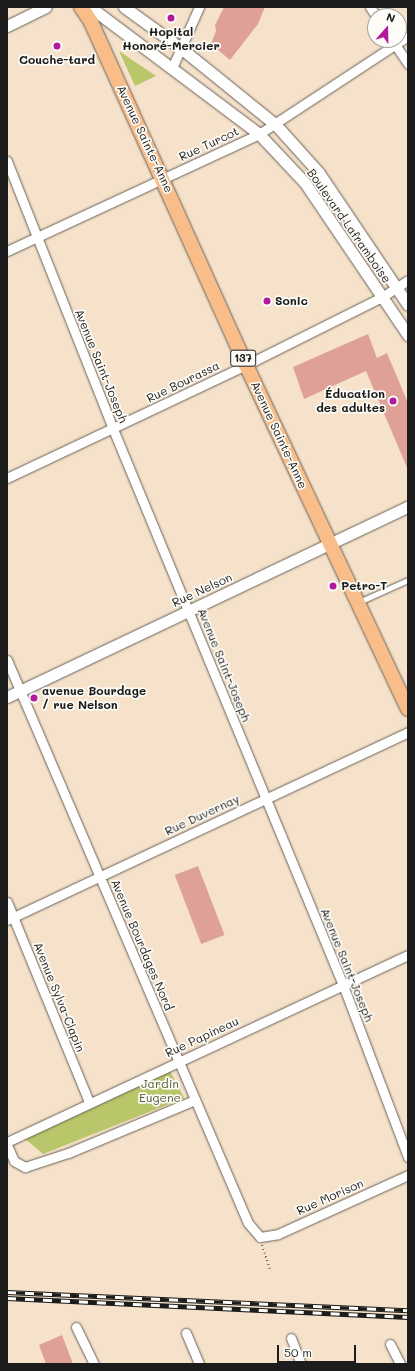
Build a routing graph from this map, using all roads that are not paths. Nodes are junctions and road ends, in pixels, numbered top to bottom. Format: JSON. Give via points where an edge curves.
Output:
{"nodes":[{"id":1,"x":46,"y":7,"type":"edge"},
{"id":2,"x":81,"y":7,"type":"edge"},
{"id":3,"x":90,"y":7,"type":"edge"},
{"id":4,"x":124,"y":7,"type":"edge"},
{"id":5,"x":199,"y":7,"type":"edge"},
{"id":6,"x":7,"y":26,"type":"edge"},
{"id":7,"x":385,"y":48,"type":"edge"},
{"id":8,"x":398,"y":48,"type":"edge"},
{"id":9,"x":182,"y":49,"type":"junction"},
{"id":10,"x":408,"y":64,"type":"edge"},
{"id":11,"x":172,"y":68,"type":"junction"},
{"id":12,"x":276,"y":125,"type":"junction"},
{"id":13,"x":259,"y":134,"type":"junction"},
{"id":14,"x":7,"y":161,"type":"edge"},
{"id":15,"x":163,"y":178,"type":"junction"},
{"id":16,"x":37,"y":238,"type":"junction"},
{"id":17,"x":7,"y":251,"type":"edge"},
{"id":18,"x":408,"y":280,"type":"edge"},
{"id":19,"x":397,"y":288,"type":"junction"},
{"id":20,"x":382,"y":297,"type":"junction"},
{"id":21,"x":408,"y":305,"type":"edge"},
{"id":22,"x":408,"y":335,"type":"edge"},
{"id":23,"x":246,"y":365,"type":"junction"},
{"id":24,"x":113,"y":429,"type":"junction"},
{"id":25,"x":7,"y":478,"type":"edge"},
{"id":26,"x":408,"y":507,"type":"edge"},
{"id":27,"x":330,"y":544,"type":"junction"},
{"id":28,"x":408,"y":580,"type":"edge"},
{"id":29,"x":358,"y":602,"type":"junction"},
{"id":30,"x":188,"y":611,"type":"junction"},
{"id":31,"x":7,"y":660,"type":"edge"},
{"id":32,"x":20,"y":691,"type":"junction"},
{"id":33,"x":7,"y":697,"type":"edge"},
{"id":34,"x":408,"y":709,"type":"edge"},
{"id":35,"x":408,"y":732,"type":"edge"},
{"id":36,"x":266,"y":798,"type":"junction"},
{"id":37,"x":99,"y":877,"type":"junction"},
{"id":38,"x":7,"y":902,"type":"edge"},
{"id":39,"x":10,"y":918,"type":"edge"},
{"id":40,"x":408,"y":955,"type":"edge"},
{"id":41,"x":343,"y":986,"type":"junction"},
{"id":42,"x":178,"y":1061,"type":"junction"},
{"id":43,"x":195,"y":1100,"type":"junction"},
{"id":44,"x":89,"y":1102,"type":"junction"},
{"id":45,"x":7,"y":1142,"type":"edge"},
{"id":46,"x":7,"y":1145,"type":"edge"},
{"id":47,"x":408,"y":1157,"type":"edge"},
{"id":48,"x":408,"y":1175,"type":"edge"},
{"id":49,"x":260,"y":1237,"type":"joint"},
{"id":50,"x":76,"y":1327,"type":"dead end"},
{"id":51,"x":186,"y":1333,"type":"dead end"},
{"id":52,"x":291,"y":1338,"type":"dead end"},
{"id":53,"x":390,"y":1344,"type":"dead end"},
{"id":54,"x":94,"y":1364,"type":"edge"},
{"id":55,"x":199,"y":1364,"type":"edge"},
{"id":56,"x":301,"y":1364,"type":"edge"},
{"id":57,"x":400,"y":1364,"type":"edge"}],
"edges":[{"from":1,"to":6,"type":"street"},
{"from":2,"to":15,"type":"main road","name":"Avenue Sainte-Anne","number":"137","via":[[91,22]]},
{"from":3,"to":11,"type":"street","name":"Boulevard Laframboise"},
{"from":4,"to":9,"type":"street","name":"Boulevard Laframboise"},
{"from":5,"to":9,"type":"street"},
{"from":7,"to":12,"type":"street","name":"Rue Turcot"},
{"from":8,"to":10,"type":"street"},
{"from":9,"to":11,"type":"street"},
{"from":9,"to":12,"type":"street","name":"Boulevard Laframboise"},
{"from":11,"to":13,"type":"street","name":"Boulevard Laframboise"},
{"from":12,"to":13,"type":"street","name":"Rue Turcot"},
{"from":12,"to":19,"type":"street","name":"Boulevard Laframboise","via":[[319,173]]},
{"from":13,"to":15,"type":"street","name":"Rue Turcot"},
{"from":13,"to":20,"type":"street","name":"Boulevard Laframboise","via":[[305,183]]},
{"from":14,"to":16,"type":"street","name":"Avenue Saint-Joseph"},
{"from":15,"to":16,"type":"street","name":"Rue Turcot"},
{"from":15,"to":23,"type":"main road","name":"Avenue Sainte-Anne","number":"137"},
{"from":16,"to":17,"type":"street","name":"Rue Turcot"},
{"from":16,"to":24,"type":"street","name":"Avenue Saint-Joseph"},
{"from":18,"to":19,"type":"street","name":"Rue Bourassa"},
{"from":19,"to":20,"type":"street","name":"Rue Bourassa"},
{"from":19,"to":21,"type":"street","name":"Boulevard Laframboise"},
{"from":20,"to":22,"type":"street","name":"Boulevard Laframboise"},
{"from":20,"to":23,"type":"street","name":"Rue Bourassa"},
{"from":23,"to":24,"type":"street","name":"Rue Bourassa"},
{"from":23,"to":27,"type":"main road","name":"Avenue Sainte-Anne","number":"137"},
{"from":24,"to":25,"type":"street","name":"Rue Bourassa"},
{"from":24,"to":30,"type":"street","name":"Avenue Saint-Joseph"},
{"from":26,"to":27,"type":"street","name":"Rue Nelson"},
{"from":27,"to":29,"type":"main road","name":"Avenue Sainte-Anne","number":"137"},
{"from":27,"to":30,"type":"street","name":"Rue Nelson"},
{"from":28,"to":29,"type":"lane"},
{"from":29,"to":34,"type":"main road","name":"Avenue Sainte-Anne","number":"137"},
{"from":30,"to":32,"type":"street","name":"Rue Nelson"},
{"from":30,"to":36,"type":"street","name":"Avenue Saint-Joseph"},
{"from":31,"to":32,"type":"street","name":"Avenue Bourdages Nord"},
{"from":32,"to":33,"type":"street","name":"Rue Nelson"},
{"from":32,"to":37,"type":"street","name":"Avenue Bourdages Nord"},
{"from":35,"to":36,"type":"street","name":"Rue Duvernay"},
{"from":36,"to":37,"type":"street","name":"Rue Duvernay"},
{"from":36,"to":41,"type":"street","name":"Avenue Saint-Joseph"},
{"from":37,"to":39,"type":"street","name":"Rue Duvernay"},
{"from":37,"to":42,"type":"street","name":"Avenue Bourdages Nord"},
{"from":38,"to":39,"type":"street","name":"Avenue Sylva-Clapin"},
{"from":39,"to":44,"type":"street","name":"Avenue Sylva-Clapin"},
{"from":40,"to":41,"type":"street","name":"Rue Papineau"},
{"from":41,"to":42,"type":"street","name":"Rue Papineau"},
{"from":41,"to":47,"type":"street","name":"Avenue Saint-Joseph"},
{"from":42,"to":43,"type":"street","name":"Avenue Bourdages Nord"},
{"from":42,"to":44,"type":"street","name":"Rue Papineau"},
{"from":43,"to":46,"type":"street","via":[[68,1153],[25,1167],[14,1161]]},
{"from":43,"to":49,"type":"street","name":"Avenue Bourdages Nord","via":[[248,1223]]},
{"from":44,"to":45,"type":"street","name":"Rue Papineau"},
{"from":48,"to":49,"type":"street","name":"Rue Morison","via":[[278,1234]]},
{"from":50,"to":54,"type":"street"},
{"from":51,"to":55,"type":"street"},
{"from":52,"to":56,"type":"street"},
{"from":53,"to":57,"type":"street"}]}
